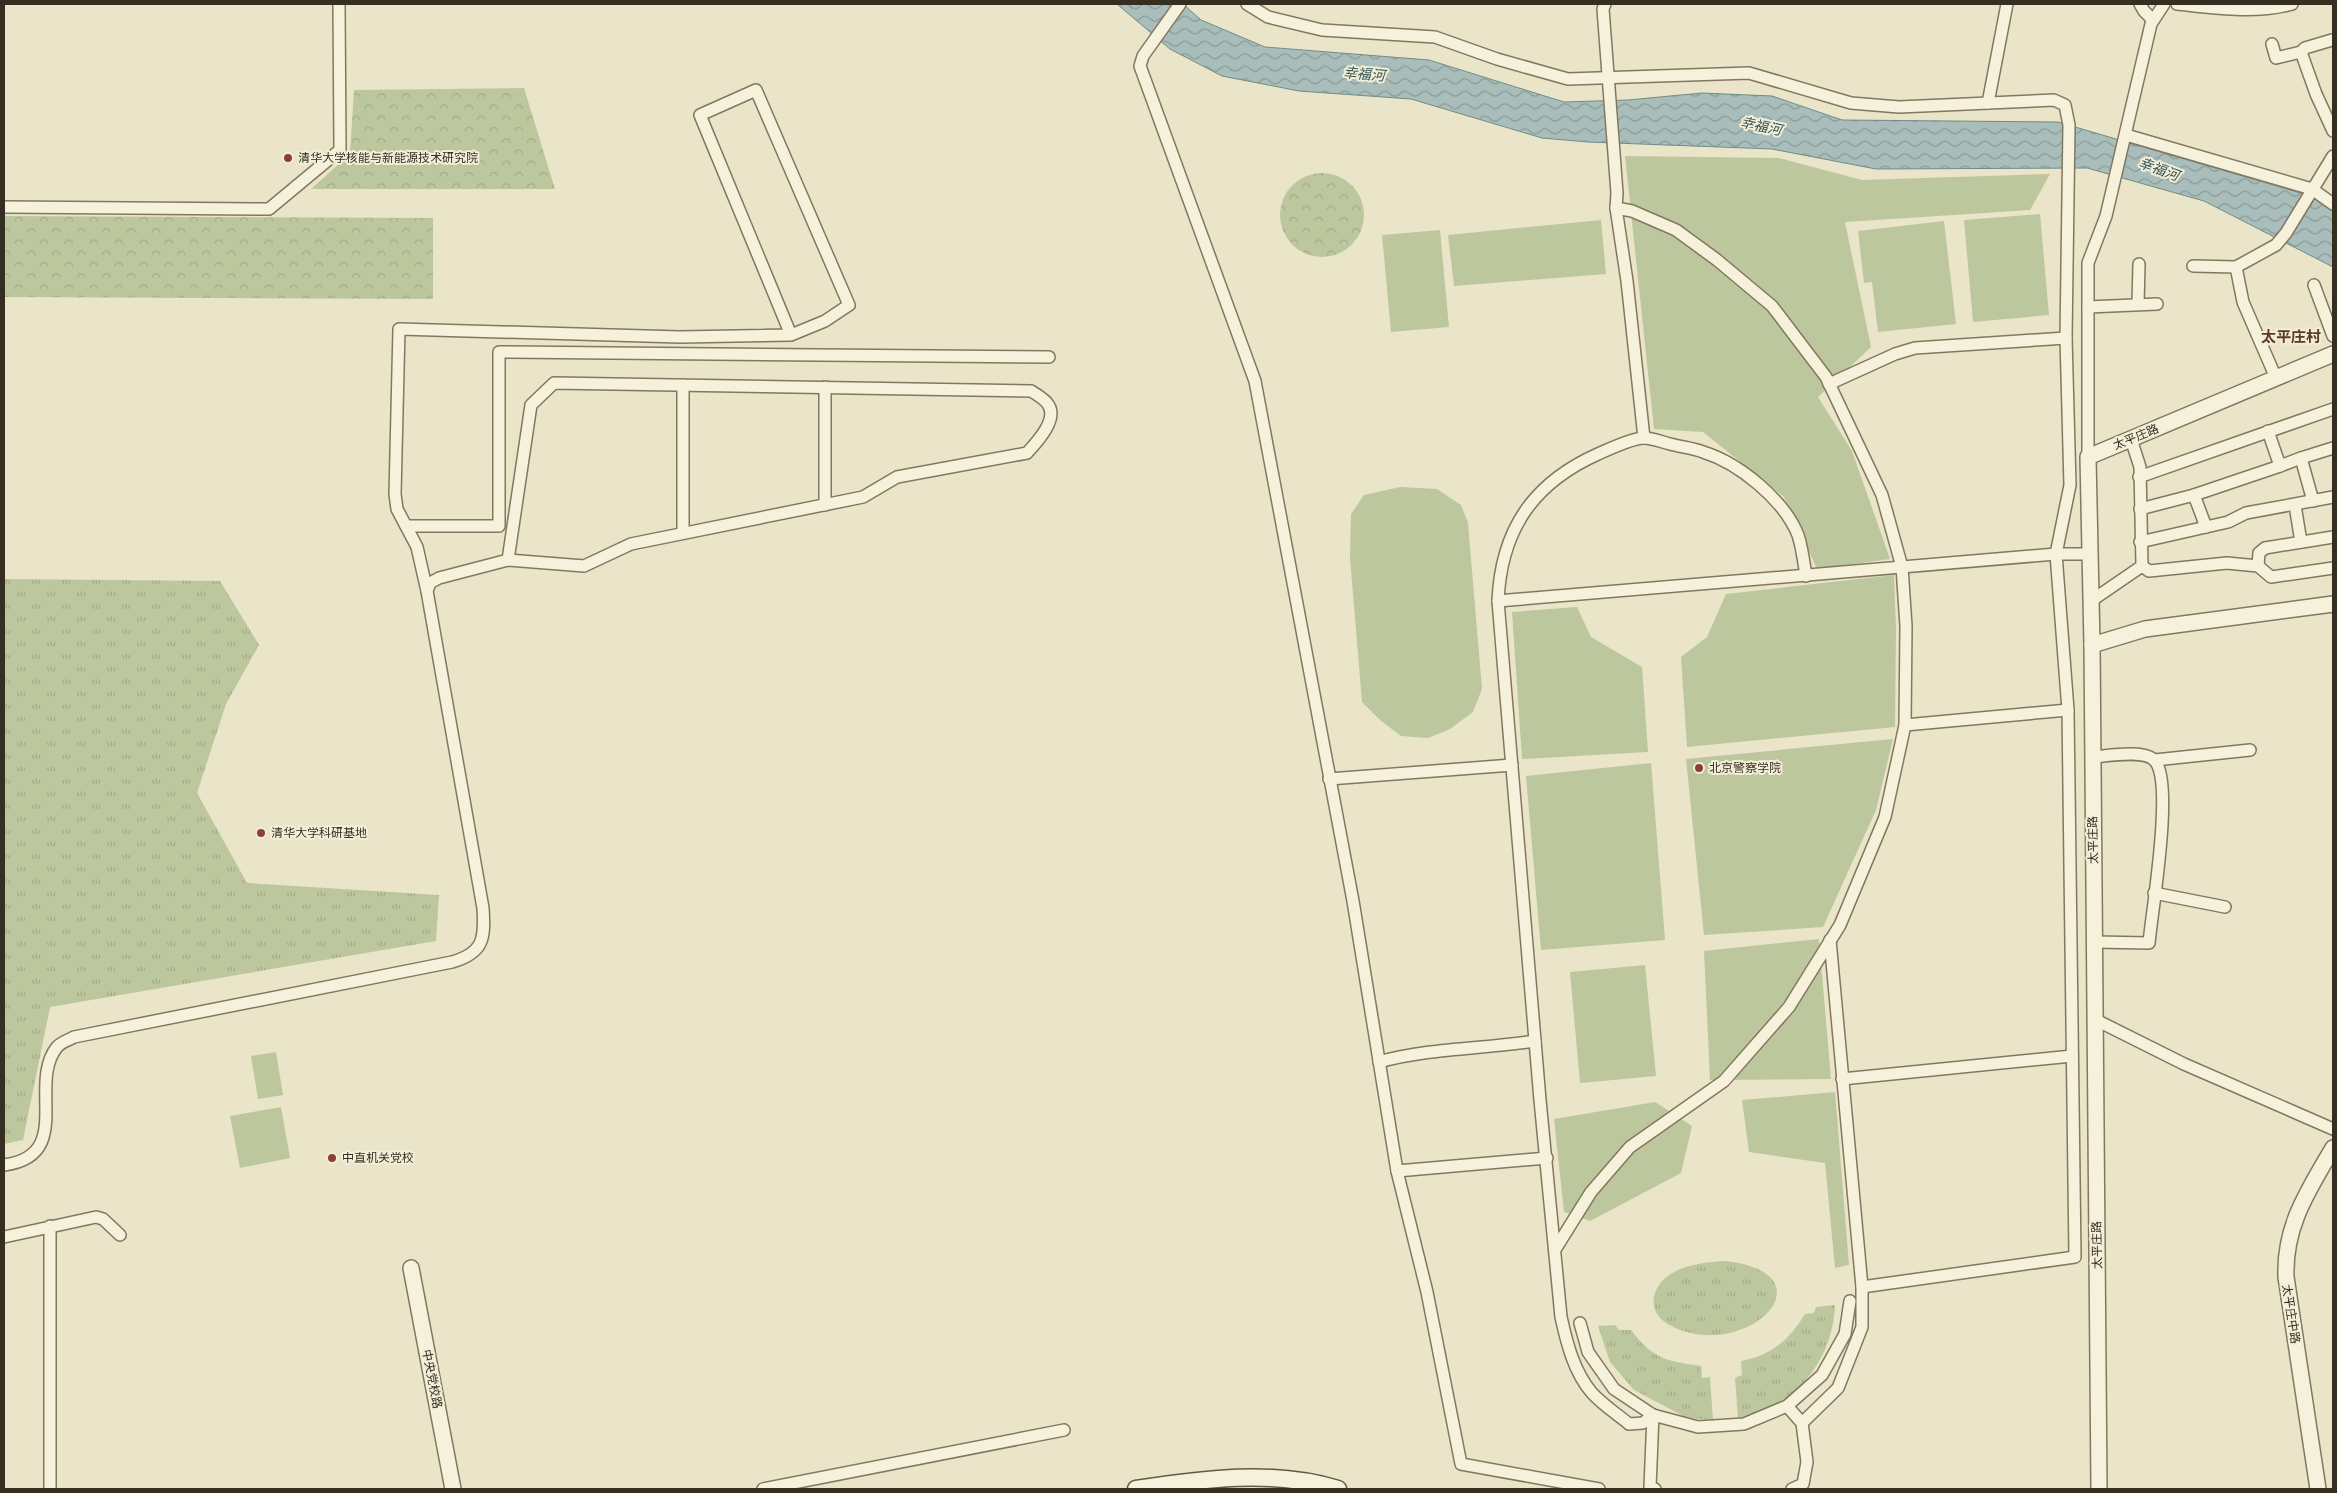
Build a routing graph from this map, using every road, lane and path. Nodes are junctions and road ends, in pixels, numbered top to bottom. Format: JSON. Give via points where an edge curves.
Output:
{"nodes":[{"id":1,"x":339,"y":4,"type":"edge"},
{"id":2,"x":1180,"y":4,"type":"edge"},
{"id":3,"x":1247,"y":4,"type":"edge"},
{"id":4,"x":1605,"y":4,"type":"edge"},
{"id":5,"x":2007,"y":4,"type":"edge"},
{"id":6,"x":2140,"y":4,"type":"edge"},
{"id":7,"x":2164,"y":4,"type":"edge"},
{"id":8,"x":2177,"y":4,"type":"edge"},
{"id":9,"x":2292,"y":4,"type":"edge"},
{"id":10,"x":2153,"y":20,"type":"junction"},
{"id":11,"x":2332,"y":40,"type":"dead end"},
{"id":12,"x":2272,"y":44,"type":"dead end"},
{"id":13,"x":2301,"y":52,"type":"junction"},
{"id":14,"x":1608,"y":78,"type":"junction"},
{"id":15,"x":1988,"y":103,"type":"junction"},
{"id":16,"x":2333,"y":131,"type":"edge"},
{"id":17,"x":2125,"y":137,"type":"junction"},
{"id":18,"x":2333,"y":156,"type":"edge"},
{"id":19,"x":2310,"y":193,"type":"junction"},
{"id":20,"x":2333,"y":204,"type":"edge"},
{"id":21,"x":4,"y":207,"type":"edge"},
{"id":22,"x":1616,"y":208,"type":"junction"},
{"id":23,"x":2139,"y":264,"type":"dead end"},
{"id":24,"x":2193,"y":266,"type":"dead end"},
{"id":25,"x":2236,"y":267,"type":"junction"},
{"id":26,"x":2314,"y":285,"type":"dead end"},
{"id":27,"x":2138,"y":304,"type":"junction"},
{"id":28,"x":2157,"y":304,"type":"dead end"},
{"id":29,"x":2088,"y":307,"type":"junction"},
{"id":30,"x":790,"y":335,"type":"junction"},
{"id":31,"x":2333,"y":336,"type":"edge"},
{"id":32,"x":2066,"y":338,"type":"junction"},
{"id":33,"x":2333,"y":354,"type":"edge"},
{"id":34,"x":1049,"y":357,"type":"dead end"},
{"id":35,"x":2276,"y":378,"type":"junction"},
{"id":36,"x":1829,"y":384,"type":"junction"},
{"id":37,"x":683,"y":385,"type":"junction"},
{"id":38,"x":825,"y":387,"type":"junction"},
{"id":39,"x":2333,"y":408,"type":"edge"},
{"id":40,"x":2268,"y":432,"type":"junction"},
{"id":41,"x":1644,"y":438,"type":"junction"},
{"id":42,"x":2131,"y":439,"type":"junction"},
{"id":43,"x":2333,"y":448,"type":"edge"},
{"id":44,"x":2088,"y":457,"type":"junction"},
{"id":45,"x":2301,"y":458,"type":"junction"},
{"id":46,"x":2280,"y":466,"type":"junction"},
{"id":47,"x":2139,"y":477,"type":"junction"},
{"id":48,"x":2194,"y":495,"type":"junction"},
{"id":49,"x":2333,"y":497,"type":"edge"},
{"id":50,"x":2313,"y":501,"type":"junction"},
{"id":51,"x":825,"y":505,"type":"junction"},
{"id":52,"x":2295,"y":505,"type":"junction"},
{"id":53,"x":2140,"y":509,"type":"junction"},
{"id":54,"x":406,"y":526,"type":"junction"},
{"id":55,"x":2206,"y":527,"type":"junction"},
{"id":56,"x":683,"y":533,"type":"junction"},
{"id":57,"x":2333,"y":537,"type":"edge"},
{"id":58,"x":2140,"y":542,"type":"junction"},
{"id":59,"x":2301,"y":542,"type":"junction"},
{"id":60,"x":2056,"y":554,"type":"junction"},
{"id":61,"x":2089,"y":554,"type":"junction"},
{"id":62,"x":508,"y":560,"type":"junction"},
{"id":63,"x":2142,"y":566,"type":"junction"},
{"id":64,"x":2258,"y":566,"type":"junction"},
{"id":65,"x":1902,"y":567,"type":"junction"},
{"id":66,"x":2333,"y":568,"type":"edge"},
{"id":67,"x":1806,"y":576,"type":"junction"},
{"id":68,"x":427,"y":591,"type":"junction"},
{"id":69,"x":1498,"y":601,"type":"junction"},
{"id":70,"x":2091,"y":601,"type":"junction"},
{"id":71,"x":2333,"y":604,"type":"edge"},
{"id":72,"x":2092,"y":645,"type":"junction"},
{"id":73,"x":2068,"y":710,"type":"junction"},
{"id":74,"x":1905,"y":725,"type":"junction"},
{"id":75,"x":2250,"y":750,"type":"dead end"},
{"id":76,"x":2092,"y":757,"type":"junction"},
{"id":77,"x":2155,"y":760,"type":"junction"},
{"id":78,"x":1512,"y":765,"type":"junction"},
{"id":79,"x":1329,"y":779,"type":"junction"},
{"id":80,"x":2154,"y":893,"type":"junction"},
{"id":81,"x":2225,"y":907,"type":"dead end"},
{"id":82,"x":1830,"y":940,"type":"junction"},
{"id":83,"x":2095,"y":942,"type":"junction"},
{"id":84,"x":2094,"y":1020,"type":"junction"},
{"id":85,"x":1535,"y":1041,"type":"junction"},
{"id":86,"x":2072,"y":1056,"type":"junction"},
{"id":87,"x":1379,"y":1062,"type":"junction"},
{"id":88,"x":1842,"y":1079,"type":"junction"},
{"id":89,"x":2333,"y":1129,"type":"edge"},
{"id":90,"x":2333,"y":1148,"type":"edge"},
{"id":91,"x":1547,"y":1158,"type":"junction"},
{"id":92,"x":4,"y":1165,"type":"edge"},
{"id":93,"x":1398,"y":1171,"type":"junction"},
{"id":94,"x":50,"y":1226,"type":"junction"},
{"id":95,"x":120,"y":1235,"type":"dead end"},
{"id":96,"x":4,"y":1237,"type":"edge"},
{"id":97,"x":1556,"y":1248,"type":"junction"},
{"id":98,"x":412,"y":1268,"type":"dead end"},
{"id":99,"x":1862,"y":1286,"type":"junction"},
{"id":100,"x":1850,"y":1301,"type":"dead end"},
{"id":101,"x":1580,"y":1323,"type":"dead end"},
{"id":102,"x":1787,"y":1406,"type":"junction"},
{"id":103,"x":1653,"y":1415,"type":"junction"},
{"id":104,"x":1802,"y":1423,"type":"junction"},
{"id":105,"x":1064,"y":1430,"type":"dead end"},
{"id":106,"x":1806,"y":1486,"type":"edge"},
{"id":107,"x":50,"y":1489,"type":"edge"},
{"id":108,"x":453,"y":1489,"type":"edge"},
{"id":109,"x":762,"y":1489,"type":"edge"},
{"id":110,"x":1136,"y":1489,"type":"edge"},
{"id":111,"x":1338,"y":1489,"type":"edge"},
{"id":112,"x":1599,"y":1489,"type":"edge"},
{"id":113,"x":1651,"y":1489,"type":"edge"},
{"id":114,"x":1792,"y":1489,"type":"edge"},
{"id":115,"x":2099,"y":1489,"type":"edge"},
{"id":116,"x":2318,"y":1489,"type":"edge"}],
"edges":[{"from":1,"to":21,"type":"street","via":[[340,150],[269,209]]},
{"from":2,"to":79,"type":"street","via":[[1143,56],[1140,66],[1255,380]]},
{"from":3,"to":14,"type":"street","via":[[1268,17],[1322,30],[1435,37],[1497,59],[1568,78]]},
{"from":4,"to":14,"type":"street"},
{"from":5,"to":15,"type":"street"},
{"from":6,"to":10,"type":"street"},
{"from":7,"to":10,"type":"street"},
{"from":8,"to":9,"type":"street","via":[[2250,9]]},
{"from":10,"to":17,"type":"street"},
{"from":11,"to":13,"type":"street"},
{"from":12,"to":13,"type":"street","via":[[2276,58]]},
{"from":13,"to":16,"type":"street"},
{"from":14,"to":15,"type":"street","via":[[1749,74],[1851,103],[1899,107]]},
{"from":14,"to":22,"type":"street"},
{"from":15,"to":32,"type":"street","via":[[2054,100],[2065,105],[2069,125],[2070,177]]},
{"from":17,"to":19,"type":"street"},
{"from":17,"to":29,"type":"street","via":[[2104,222],[2088,263]]},
{"from":18,"to":19,"type":"street"},
{"from":19,"to":20,"type":"street"},
{"from":19,"to":25,"type":"street","via":[[2276,245]]},
{"from":22,"to":36,"type":"street","via":[[1632,211],[1676,230],[1717,260],[1772,306]]},
{"from":22,"to":41,"type":"street"},
{"from":23,"to":27,"type":"street"},
{"from":24,"to":25,"type":"street"},
{"from":25,"to":35,"type":"street","via":[[2243,302]]},
{"from":26,"to":31,"type":"street"},
{"from":27,"to":28,"type":"street"},
{"from":27,"to":29,"type":"street"},
{"from":29,"to":44,"type":"street"},
{"from":30,"to":30,"type":"street","via":[[825,321],[850,305],[756,90],[700,115]]},
{"from":30,"to":54,"type":"street","via":[[680,337],[398,329],[394,494]]},
{"from":32,"to":36,"type":"street","via":[[1915,348]]},
{"from":32,"to":60,"type":"street","via":[[2070,486]]},
{"from":33,"to":35,"type":"street","name":"太平庄路"},
{"from":34,"to":54,"type":"street","via":[[499,352],[499,526]]},
{"from":35,"to":42,"type":"street","name":"太平庄路"},
{"from":36,"to":65,"type":"street","via":[[1882,495]]},
{"from":37,"to":38,"type":"street"},
{"from":37,"to":56,"type":"street"},
{"from":37,"to":62,"type":"street","via":[[554,383],[531,405]]},
{"from":38,"to":51,"type":"street"},
{"from":38,"to":51,"type":"street","via":[[1031,391],[1048,404],[1051,414],[1047,428],[1027,453],[897,477],[863,497]]},
{"from":39,"to":40,"type":"street"},
{"from":40,"to":46,"type":"street"},
{"from":40,"to":47,"type":"street"},
{"from":41,"to":67,"type":"street","via":[[1704,452],[1738,469],[1774,498],[1798,536]]},
{"from":41,"to":69,"type":"street","via":[[1607,450],[1562,473],[1523,512],[1511,533],[1499,577]]},
{"from":42,"to":44,"type":"street","name":"太平庄路"},
{"from":42,"to":47,"type":"street","via":[[2140,467]]},
{"from":43,"to":45,"type":"street"},
{"from":44,"to":61,"type":"street","name":"太平庄路"},
{"from":45,"to":46,"type":"street"},
{"from":45,"to":50,"type":"street"},
{"from":46,"to":48,"type":"street"},
{"from":47,"to":53,"type":"street"},
{"from":48,"to":53,"type":"street"},
{"from":48,"to":55,"type":"street"},
{"from":49,"to":50,"type":"street"},
{"from":50,"to":52,"type":"street"},
{"from":51,"to":56,"type":"street"},
{"from":52,"to":55,"type":"street","via":[[2246,513],[2228,522]]},
{"from":52,"to":59,"type":"street"},
{"from":53,"to":58,"type":"street"},
{"from":54,"to":68,"type":"street","via":[[418,547]]},
{"from":55,"to":58,"type":"street"},
{"from":56,"to":62,"type":"street","via":[[631,544],[584,566]]},
{"from":57,"to":59,"type":"street"},
{"from":58,"to":63,"type":"street"},
{"from":59,"to":64,"type":"street","via":[[2264,548],[2259,553]]},
{"from":60,"to":61,"type":"street"},
{"from":60,"to":65,"type":"street"},
{"from":60,"to":73,"type":"street"},
{"from":61,"to":70,"type":"street","name":"太平庄路"},
{"from":62,"to":68,"type":"street","via":[[439,578],[430,583]]},
{"from":63,"to":64,"type":"street","via":[[2148,571],[2227,563]]},
{"from":63,"to":70,"type":"street"},
{"from":64,"to":66,"type":"street","via":[[2271,577]]},
{"from":65,"to":67,"type":"street"},
{"from":65,"to":74,"type":"street","via":[[1906,626]]},
{"from":67,"to":69,"type":"street"},
{"from":68,"to":92,"type":"street","via":[[483,908],[482,941],[474,952],[452,962],[74,1037],[58,1045],[49,1063],[45,1133],[39,1148],[24,1160]]},
{"from":69,"to":78,"type":"street"},
{"from":70,"to":72,"type":"street","name":"太平庄路"},
{"from":71,"to":72,"type":"street","via":[[2145,629]]},
{"from":72,"to":76,"type":"street","name":"太平庄路"},
{"from":73,"to":74,"type":"street"},
{"from":73,"to":86,"type":"street"},
{"from":74,"to":82,"type":"street","via":[[1885,817],[1840,925]]},
{"from":75,"to":77,"type":"street"},
{"from":76,"to":77,"type":"street","via":[[2142,754]]},
{"from":76,"to":83,"type":"street","name":"太平庄路"},
{"from":77,"to":80,"type":"street","via":[[2161,773],[2163,799]]},
{"from":78,"to":79,"type":"street"},
{"from":78,"to":85,"type":"street"},
{"from":79,"to":87,"type":"street"},
{"from":80,"to":81,"type":"street"},
{"from":80,"to":83,"type":"street","via":[[2149,943]]},
{"from":82,"to":88,"type":"street"},
{"from":82,"to":97,"type":"street","via":[[1789,1007],[1724,1081],[1630,1147],[1591,1192]]},
{"from":83,"to":84,"type":"street","name":"太平庄路"},
{"from":84,"to":89,"type":"street","via":[[2184,1064]]},
{"from":84,"to":115,"type":"street","name":"太平庄路"},
{"from":85,"to":87,"type":"street","via":[[1401,1056]]},
{"from":85,"to":91,"type":"street"},
{"from":86,"to":88,"type":"street"},
{"from":86,"to":99,"type":"street","via":[[2075,1257]]},
{"from":87,"to":93,"type":"street"},
{"from":88,"to":99,"type":"street"},
{"from":90,"to":116,"type":"street","name":"太平庄中路","via":[[2295,1217],[2285,1262]]},
{"from":91,"to":93,"type":"street"},
{"from":91,"to":97,"type":"street"},
{"from":93,"to":112,"type":"street","via":[[1427,1292],[1461,1464]]},
{"from":94,"to":95,"type":"street","via":[[96,1217],[103,1219]]},
{"from":94,"to":96,"type":"street"},
{"from":94,"to":107,"type":"street"},
{"from":97,"to":103,"type":"street","via":[[1567,1347],[1578,1371],[1592,1393],[1629,1424],[1643,1423]]},
{"from":98,"to":108,"type":"street","name":"中央党校路"},
{"from":99,"to":104,"type":"street","via":[[1862,1327],[1838,1388]]},
{"from":100,"to":102,"type":"street","via":[[1845,1334],[1822,1375]]},
{"from":101,"to":103,"type":"street","via":[[1588,1352],[1614,1389]]},
{"from":102,"to":103,"type":"street","via":[[1744,1424],[1698,1427]]},
{"from":102,"to":104,"type":"street"},
{"from":103,"to":113,"type":"street"},
{"from":104,"to":106,"type":"street","via":[[1807,1462]]},
{"from":105,"to":109,"type":"street"},
{"from":106,"to":114,"type":"street"},
{"from":110,"to":111,"type":"main road","via":[[1266,1476]]}]}
